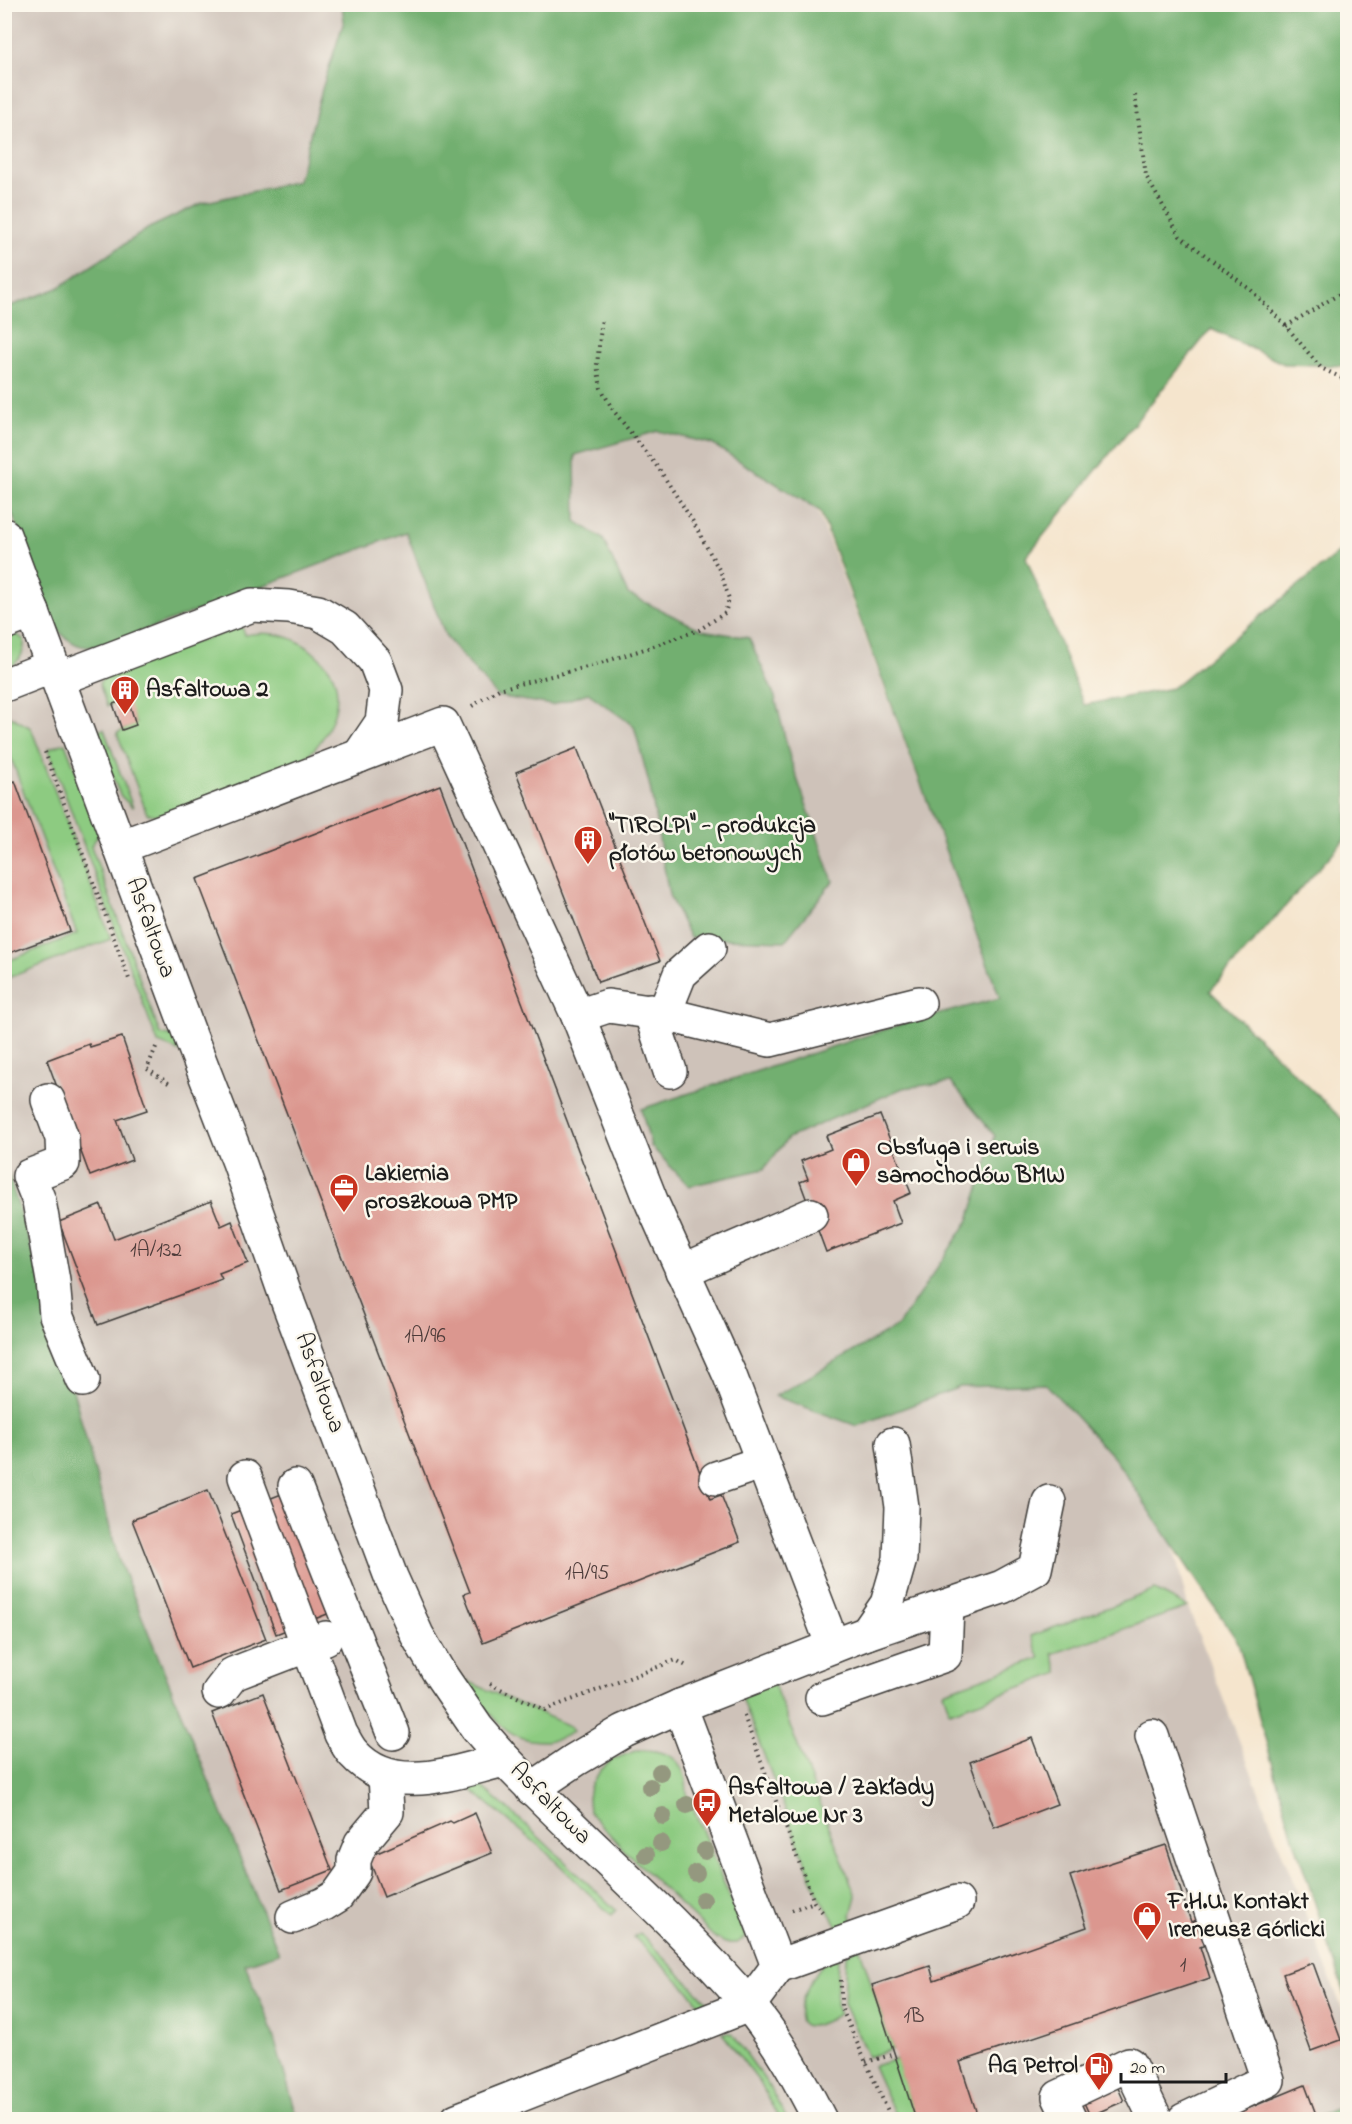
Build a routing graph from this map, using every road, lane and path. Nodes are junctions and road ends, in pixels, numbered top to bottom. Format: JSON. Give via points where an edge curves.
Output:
{"nodes":[{"id":1,"x":1135,"y":95,"type":"dead end"},
{"id":2,"x":1347,"y":289,"type":"edge"},
{"id":3,"x":602,"y":317,"type":"dead end"},
{"id":4,"x":1286,"y":326,"type":"junction"},
{"id":5,"x":1347,"y":381,"type":"edge"},
{"id":6,"x":4,"y":535,"type":"edge"},
{"id":7,"x":19,"y":618,"type":"edge"},
{"id":8,"x":56,"y":672,"type":"junction"},
{"id":9,"x":4,"y":685,"type":"edge"},
{"id":10,"x":443,"y":724,"type":"junction"},
{"id":11,"x":359,"y":756,"type":"junction"},
{"id":12,"x":120,"y":847,"type":"junction"},
{"id":13,"x":709,"y":948,"type":"dead end"},
{"id":14,"x":919,"y":1003,"type":"dead end"},
{"id":15,"x":657,"y":1012,"type":"junction"},
{"id":16,"x":578,"y":1016,"type":"junction"},
{"id":17,"x":156,"y":1047,"type":"dead end"},
{"id":18,"x":147,"y":1069,"type":"dead end"},
{"id":19,"x":670,"y":1071,"type":"dead end"},
{"id":20,"x":48,"y":1100,"type":"dead end"},
{"id":21,"x":811,"y":1215,"type":"dead end"},
{"id":22,"x":682,"y":1271,"type":"junction"},
{"id":23,"x":83,"y":1380,"type":"dead end"},
{"id":24,"x":893,"y":1444,"type":"dead end"},
{"id":25,"x":763,"y":1462,"type":"junction"},
{"id":26,"x":245,"y":1477,"type":"dead end"},
{"id":27,"x":716,"y":1478,"type":"dead end"},
{"id":28,"x":295,"y":1486,"type":"dead end"},
{"id":29,"x":1049,"y":1502,"type":"dead end"},
{"id":30,"x":947,"y":1606,"type":"junction"},
{"id":31,"x":350,"y":1628,"type":"junction"},
{"id":32,"x":867,"y":1633,"type":"junction"},
{"id":33,"x":307,"y":1646,"type":"junction"},
{"id":34,"x":833,"y":1646,"type":"junction"},
{"id":35,"x":481,"y":1680,"type":"dead end"},
{"id":36,"x":732,"y":1685,"type":"junction"},
{"id":37,"x":219,"y":1692,"type":"dead end"},
{"id":38,"x":822,"y":1698,"type":"dead end"},
{"id":39,"x":680,"y":1706,"type":"junction"},
{"id":40,"x":393,"y":1733,"type":"dead end"},
{"id":41,"x":1152,"y":1736,"type":"dead end"},
{"id":42,"x":505,"y":1760,"type":"junction"},
{"id":43,"x":385,"y":1775,"type":"junction"},
{"id":44,"x":532,"y":1789,"type":"junction"},
{"id":45,"x":814,"y":1902,"type":"junction"},
{"id":46,"x":957,"y":1902,"type":"dead end"},
{"id":47,"x":781,"y":1914,"type":"dead end"},
{"id":48,"x":293,"y":1917,"type":"dead end"},
{"id":49,"x":839,"y":1943,"type":"junction"},
{"id":50,"x":778,"y":1966,"type":"junction"},
{"id":51,"x":749,"y":2005,"type":"junction"},
{"id":52,"x":895,"y":2054,"type":"dead end"},
{"id":53,"x":866,"y":2062,"type":"junction"},
{"id":54,"x":1069,"y":2117,"type":"edge"},
{"id":55,"x":458,"y":2120,"type":"edge"},
{"id":56,"x":820,"y":2120,"type":"edge"},
{"id":57,"x":892,"y":2120,"type":"edge"},
{"id":58,"x":1156,"y":2120,"type":"edge"},
{"id":59,"x":1184,"y":2120,"type":"edge"}],
"edges":[{"from":1,"to":4,"type":"path","via":[[1146,176],[1180,236],[1251,290]]},
{"from":2,"to":4,"type":"path"},
{"from":3,"to":10,"type":"path","via":[[597,365],[601,388],[692,520],[721,573],[729,599],[725,613],[699,630],[651,647],[499,689]]},
{"from":4,"to":5,"type":"path","via":[[1321,368]]},
{"from":6,"to":7,"type":"street","name":"Asfaltowa"},
{"from":7,"to":8,"type":"street","name":"Asfaltowa"},
{"from":8,"to":9,"type":"street"},
{"from":8,"to":11,"type":"street","via":[[252,605],[318,612],[345,628],[375,661],[386,690],[382,723]]},
{"from":8,"to":12,"type":"street","name":"Asfaltowa"},
{"from":10,"to":11,"type":"street"},
{"from":10,"to":16,"type":"street"},
{"from":11,"to":12,"type":"street"},
{"from":12,"to":42,"type":"street","name":"Asfaltowa","via":[[391,1577],[438,1671],[477,1728]]},
{"from":13,"to":15,"type":"street","via":[[680,974]]},
{"from":14,"to":15,"type":"street","via":[[770,1040]]},
{"from":15,"to":16,"type":"street","via":[[608,1005]]},
{"from":15,"to":19,"type":"street"},
{"from":16,"to":22,"type":"street"},
{"from":17,"to":18,"type":"path"},
{"from":20,"to":23,"type":"street","via":[[62,1138],[63,1163],[29,1176],[39,1201],[56,1315]]},
{"from":21,"to":22,"type":"street"},
{"from":22,"to":25,"type":"street","via":[[730,1376]]},
{"from":24,"to":32,"type":"street","via":[[902,1508],[900,1559],[887,1604]]},
{"from":25,"to":27,"type":"street"},
{"from":25,"to":34,"type":"street"},
{"from":26,"to":33,"type":"street"},
{"from":28,"to":31,"type":"street"},
{"from":29,"to":30,"type":"street","via":[[1035,1569],[1002,1587]]},
{"from":30,"to":32,"type":"street"},
{"from":30,"to":38,"type":"street","via":[[945,1655]]},
{"from":31,"to":33,"type":"street"},
{"from":31,"to":40,"type":"street"},
{"from":32,"to":34,"type":"street"},
{"from":33,"to":37,"type":"street","via":[[233,1674]]},
{"from":33,"to":43,"type":"street","via":[[352,1753]]},
{"from":34,"to":36,"type":"street"},
{"from":35,"to":36,"type":"path","via":[[545,1710],[676,1660],[708,1677],[725,1670]]},
{"from":36,"to":39,"type":"street"},
{"from":36,"to":45,"type":"path"},
{"from":39,"to":44,"type":"street","via":[[624,1731]]},
{"from":39,"to":50,"type":"street"},
{"from":41,"to":59,"type":"street","via":[[1268,2080]]},
{"from":42,"to":43,"type":"street","via":[[427,1778]]},
{"from":42,"to":44,"type":"street","name":"Asfaltowa"},
{"from":43,"to":48,"type":"street","via":[[387,1812],[361,1843],[354,1872],[337,1896]]},
{"from":44,"to":51,"type":"street","name":"Asfaltowa","via":[[696,1947]]},
{"from":45,"to":47,"type":"path"},
{"from":45,"to":49,"type":"path","via":[[834,1929]]},
{"from":46,"to":49,"type":"street"},
{"from":49,"to":50,"type":"street"},
{"from":49,"to":53,"type":"path","via":[[841,2007]]},
{"from":50,"to":51,"type":"street"},
{"from":51,"to":55,"type":"street"},
{"from":51,"to":56,"type":"street","name":"Asfaltowa","via":[[795,2071]]},
{"from":52,"to":53,"type":"path"},
{"from":53,"to":57,"type":"path"},
{"from":54,"to":58,"type":"street","via":[[1059,2097],[1129,2064]]}]}
